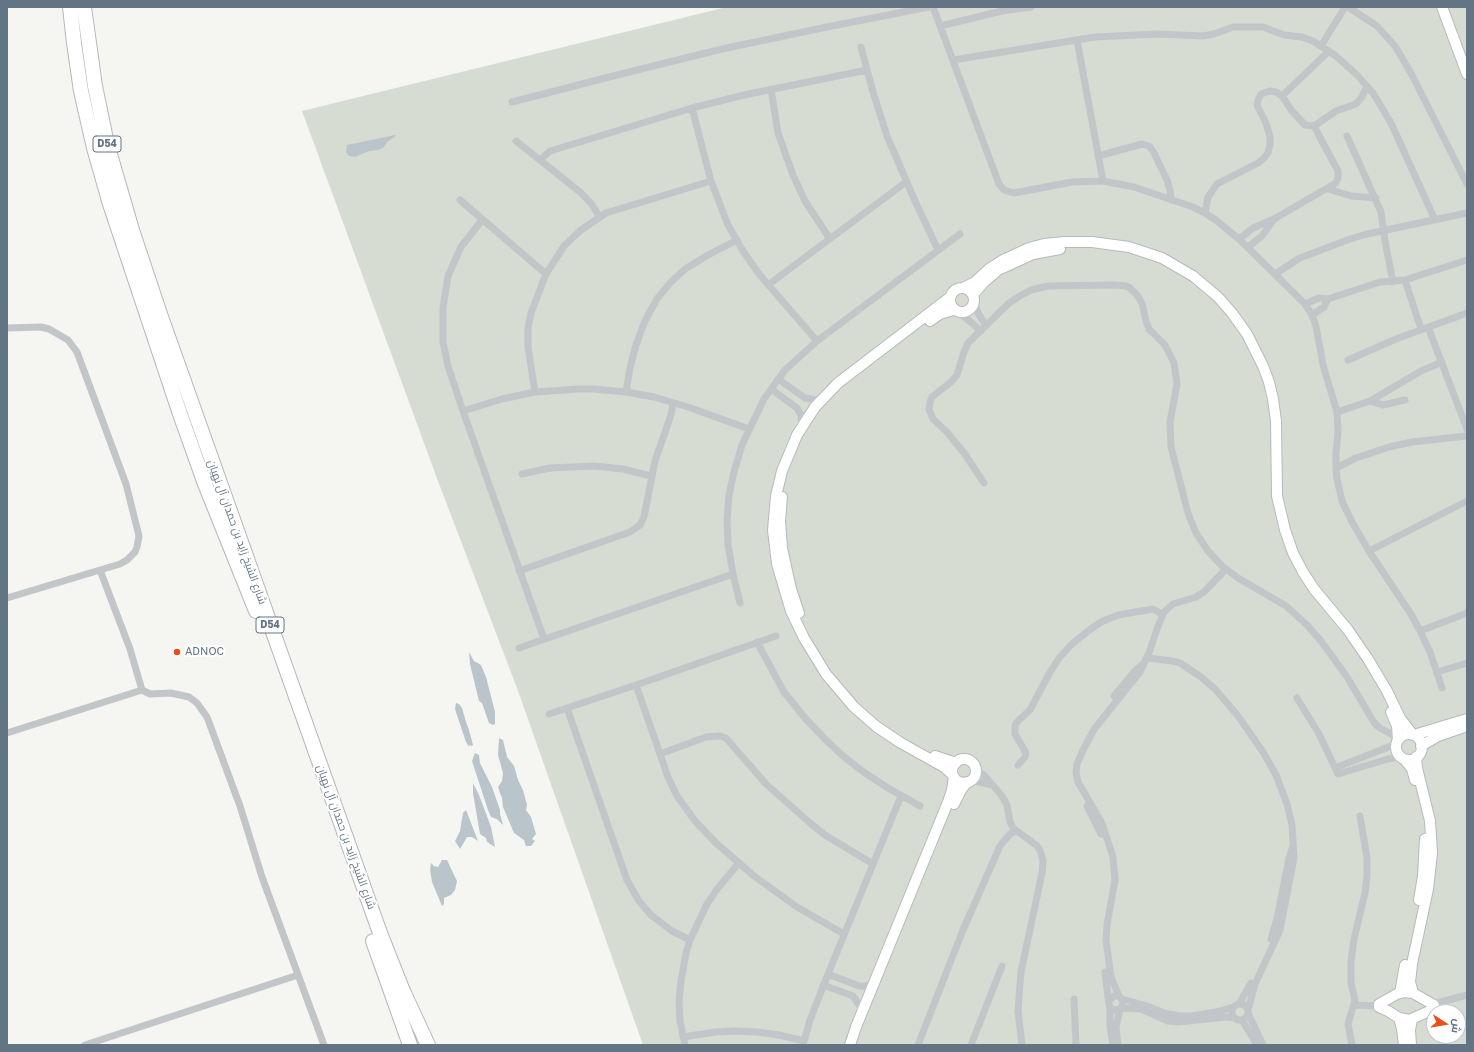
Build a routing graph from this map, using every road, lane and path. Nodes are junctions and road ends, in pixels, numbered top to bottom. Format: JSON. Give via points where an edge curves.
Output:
{"nodes":[{"id":1,"x":70,"y":7,"type":"edge"},
{"id":2,"x":84,"y":7,"type":"edge"},
{"id":3,"x":929,"y":7,"type":"edge"},
{"id":4,"x":933,"y":7,"type":"edge"},
{"id":5,"x":1031,"y":7,"type":"edge"},
{"id":6,"x":1345,"y":7,"type":"edge"},
{"id":7,"x":1348,"y":7,"type":"edge"},
{"id":8,"x":1442,"y":7,"type":"edge"},
{"id":9,"x":940,"y":26,"type":"junction"},
{"id":10,"x":1077,"y":40,"type":"junction"},
{"id":11,"x":1321,"y":46,"type":"junction"},
{"id":12,"x":861,"y":47,"type":"dead end"},
{"id":13,"x":1329,"y":51,"type":"junction"},
{"id":14,"x":953,"y":60,"type":"junction"},
{"id":15,"x":867,"y":70,"type":"junction"},
{"id":16,"x":1467,"y":74,"type":"edge"},
{"id":17,"x":1367,"y":86,"type":"junction"},
{"id":18,"x":771,"y":89,"type":"junction"},
{"id":19,"x":1282,"y":96,"type":"junction"},
{"id":20,"x":512,"y":102,"type":"dead end"},
{"id":21,"x":692,"y":108,"type":"junction"},
{"id":22,"x":1314,"y":126,"type":"junction"},
{"id":23,"x":1347,"y":136,"type":"dead end"},
{"id":24,"x":516,"y":141,"type":"dead end"},
{"id":25,"x":1098,"y":156,"type":"junction"},
{"id":26,"x":540,"y":160,"type":"junction"},
{"id":27,"x":711,"y":181,"type":"junction"},
{"id":28,"x":1103,"y":181,"type":"junction"},
{"id":29,"x":906,"y":182,"type":"junction"},
{"id":30,"x":1467,"y":184,"type":"edge"},
{"id":31,"x":1328,"y":189,"type":"junction"},
{"id":32,"x":1376,"y":198,"type":"junction"},
{"id":33,"x":460,"y":200,"type":"dead end"},
{"id":34,"x":1171,"y":200,"type":"junction"},
{"id":35,"x":1205,"y":213,"type":"junction"},
{"id":36,"x":1467,"y":213,"type":"edge"},
{"id":37,"x":599,"y":216,"type":"junction"},
{"id":38,"x":1274,"y":219,"type":"junction"},
{"id":39,"x":482,"y":220,"type":"junction"},
{"id":40,"x":1435,"y":220,"type":"junction"},
{"id":41,"x":1383,"y":230,"type":"junction"},
{"id":42,"x":960,"y":234,"type":"dead end"},
{"id":43,"x":830,"y":239,"type":"junction"},
{"id":44,"x":1239,"y":239,"type":"junction"},
{"id":45,"x":737,"y":240,"type":"junction"},
{"id":46,"x":1248,"y":247,"type":"junction"},
{"id":47,"x":938,"y":250,"type":"junction"},
{"id":48,"x":1467,"y":260,"type":"edge"},
{"id":49,"x":546,"y":274,"type":"junction"},
{"id":50,"x":1275,"y":274,"type":"junction"},
{"id":51,"x":1405,"y":280,"type":"junction"},
{"id":52,"x":1393,"y":282,"type":"junction"},
{"id":53,"x":768,"y":285,"type":"junction"},
{"id":54,"x":963,"y":288,"type":"junction"},
{"id":55,"x":949,"y":298,"type":"junction"},
{"id":56,"x":974,"y":299,"type":"junction"},
{"id":57,"x":1328,"y":299,"type":"junction"},
{"id":58,"x":1305,"y":304,"type":"junction"},
{"id":59,"x":957,"y":311,"type":"junction"},
{"id":60,"x":1467,"y":313,"type":"edge"},
{"id":61,"x":1312,"y":315,"type":"junction"},
{"id":62,"x":7,"y":328,"type":"edge"},
{"id":63,"x":983,"y":328,"type":"junction"},
{"id":64,"x":1424,"y":328,"type":"junction"},
{"id":65,"x":817,"y":341,"type":"junction"},
{"id":66,"x":1348,"y":360,"type":"dead end"},
{"id":67,"x":1442,"y":362,"type":"junction"},
{"id":68,"x":778,"y":379,"type":"junction"},
{"id":69,"x":771,"y":389,"type":"junction"},
{"id":70,"x":794,"y":391,"type":"junction"},
{"id":71,"x":535,"y":392,"type":"junction"},
{"id":72,"x":626,"y":392,"type":"junction"},
{"id":73,"x":787,"y":400,"type":"junction"},
{"id":74,"x":1405,"y":400,"type":"dead end"},
{"id":75,"x":820,"y":401,"type":"junction"},
{"id":76,"x":1370,"y":401,"type":"junction"},
{"id":77,"x":673,"y":403,"type":"junction"},
{"id":78,"x":463,"y":411,"type":"junction"},
{"id":79,"x":1337,"y":412,"type":"junction"},
{"id":80,"x":802,"y":426,"type":"junction"},
{"id":81,"x":749,"y":429,"type":"junction"},
{"id":82,"x":1467,"y":429,"type":"edge"},
{"id":83,"x":1467,"y":436,"type":"edge"},
{"id":84,"x":1336,"y":468,"type":"junction"},
{"id":85,"x":522,"y":474,"type":"dead end"},
{"id":86,"x":651,"y":476,"type":"junction"},
{"id":87,"x":984,"y":483,"type":"dead end"},
{"id":88,"x":1467,"y":501,"type":"edge"},
{"id":89,"x":1369,"y":551,"type":"junction"},
{"id":90,"x":1226,"y":569,"type":"junction"},
{"id":91,"x":100,"y":570,"type":"junction"},
{"id":92,"x":519,"y":570,"type":"junction"},
{"id":93,"x":733,"y":574,"type":"junction"},
{"id":94,"x":7,"y":598,"type":"edge"},
{"id":95,"x":740,"y":603,"type":"dead end"},
{"id":96,"x":1467,"y":613,"type":"edge"},
{"id":97,"x":1162,"y":617,"type":"junction"},
{"id":98,"x":1420,"y":631,"type":"junction"},
{"id":99,"x":776,"y":636,"type":"dead end"},
{"id":100,"x":544,"y":639,"type":"junction"},
{"id":101,"x":757,"y":642,"type":"junction"},
{"id":102,"x":519,"y":648,"type":"dead end"},
{"id":103,"x":1145,"y":661,"type":"junction"},
{"id":104,"x":1467,"y":663,"type":"edge"},
{"id":105,"x":1437,"y":672,"type":"junction"},
{"id":106,"x":636,"y":685,"type":"junction"},
{"id":107,"x":1442,"y":688,"type":"dead end"},
{"id":108,"x":142,"y":690,"type":"junction"},
{"id":109,"x":1297,"y":698,"type":"dead end"},
{"id":110,"x":567,"y":708,"type":"junction"},
{"id":111,"x":549,"y":714,"type":"dead end"},
{"id":112,"x":1467,"y":719,"type":"edge"},
{"id":113,"x":1467,"y":726,"type":"edge"},
{"id":114,"x":7,"y":733,"type":"edge"},
{"id":115,"x":1414,"y":735,"type":"junction"},
{"id":116,"x":1397,"y":741,"type":"junction"},
{"id":117,"x":1421,"y":746,"type":"junction"},
{"id":118,"x":660,"y":754,"type":"junction"},
{"id":119,"x":1416,"y":757,"type":"junction"},
{"id":120,"x":1403,"y":758,"type":"junction"},
{"id":121,"x":956,"y":762,"type":"junction"},
{"id":122,"x":1018,"y":765,"type":"dead end"},
{"id":123,"x":975,"y":770,"type":"junction"},
{"id":124,"x":1336,"y":771,"type":"junction"},
{"id":125,"x":953,"y":776,"type":"junction"},
{"id":126,"x":969,"y":781,"type":"junction"},
{"id":127,"x":992,"y":785,"type":"junction"},
{"id":128,"x":901,"y":796,"type":"junction"},
{"id":129,"x":920,"y":806,"type":"dead end"},
{"id":130,"x":1360,"y":816,"type":"dead end"},
{"id":131,"x":1015,"y":830,"type":"junction"},
{"id":132,"x":738,"y":864,"type":"junction"},
{"id":133,"x":873,"y":864,"type":"junction"},
{"id":134,"x":844,"y":934,"type":"junction"},
{"id":135,"x":690,"y":940,"type":"junction"},
{"id":136,"x":1002,"y":966,"type":"dead end"},
{"id":137,"x":828,"y":974,"type":"junction"},
{"id":138,"x":298,"y":975,"type":"junction"},
{"id":139,"x":1256,"y":977,"type":"junction"},
{"id":140,"x":875,"y":981,"type":"junction"},
{"id":141,"x":823,"y":985,"type":"junction"},
{"id":142,"x":1400,"y":993,"type":"junction"},
{"id":143,"x":1413,"y":993,"type":"junction"},
{"id":144,"x":1467,"y":995,"type":"edge"},
{"id":145,"x":1120,"y":997,"type":"junction"},
{"id":146,"x":1074,"y":999,"type":"dead end"},
{"id":147,"x":1109,"y":1004,"type":"junction"},
{"id":148,"x":1433,"y":1004,"type":"joint"},
{"id":149,"x":1236,"y":1005,"type":"junction"},
{"id":150,"x":1354,"y":1005,"type":"junction"},
{"id":151,"x":1378,"y":1006,"type":"junction"},
{"id":152,"x":1121,"y":1008,"type":"junction"},
{"id":153,"x":1248,"y":1011,"type":"junction"},
{"id":154,"x":1426,"y":1013,"type":"edge"},
{"id":155,"x":862,"y":1014,"type":"junction"},
{"id":156,"x":1399,"y":1018,"type":"junction"},
{"id":157,"x":1238,"y":1019,"type":"junction"},
{"id":158,"x":1412,"y":1019,"type":"junction"},
{"id":159,"x":684,"y":1037,"type":"junction"},
{"id":160,"x":804,"y":1043,"type":"edge"},
{"id":161,"x":86,"y":1045,"type":"edge"},
{"id":162,"x":324,"y":1045,"type":"edge"},
{"id":163,"x":410,"y":1045,"type":"edge"},
{"id":164,"x":428,"y":1045,"type":"edge"},
{"id":165,"x":685,"y":1045,"type":"edge"},
{"id":166,"x":850,"y":1045,"type":"edge"},
{"id":167,"x":857,"y":1045,"type":"edge"},
{"id":168,"x":918,"y":1045,"type":"edge"},
{"id":169,"x":971,"y":1045,"type":"edge"},
{"id":170,"x":1022,"y":1045,"type":"edge"},
{"id":171,"x":1076,"y":1045,"type":"edge"},
{"id":172,"x":1113,"y":1045,"type":"edge"},
{"id":173,"x":1118,"y":1045,"type":"edge"},
{"id":174,"x":1258,"y":1045,"type":"edge"},
{"id":175,"x":1264,"y":1045,"type":"edge"},
{"id":176,"x":1352,"y":1045,"type":"edge"},
{"id":177,"x":1404,"y":1045,"type":"edge"},
{"id":178,"x":1411,"y":1045,"type":"edge"}],
"edges":[{"from":1,"to":163,"type":"highway","name":"شارع الشيخ زايد بن حمدان آل نهيان","number":"D54","via":[[82,91],[94,148],[110,204],[185,428],[259,619]]},
{"from":2,"to":164,"type":"highway","name":"شارع الشيخ زايد بن حمدان آل نهيان","number":"D54","via":[[95,86],[108,144],[124,202],[179,370],[380,933]]},
{"from":3,"to":20,"type":"street","via":[[722,49]]},
{"from":4,"to":9,"type":"street"},
{"from":5,"to":9,"type":"street","via":[[1002,11]]},
{"from":6,"to":11,"type":"street"},
{"from":7,"to":30,"type":"street","via":[[1377,26],[1395,46]]},
{"from":8,"to":16,"type":"street"},
{"from":9,"to":14,"type":"street"},
{"from":10,"to":11,"type":"street","via":[[1136,34],[1203,36],[1233,27],[1258,27],[1284,35],[1302,37]]},
{"from":10,"to":14,"type":"street"},
{"from":10,"to":25,"type":"street"},
{"from":11,"to":13,"type":"street"},
{"from":12,"to":15,"type":"street"},
{"from":13,"to":17,"type":"street"},
{"from":13,"to":19,"type":"street"},
{"from":14,"to":28,"type":"street","via":[[999,184],[1004,190],[1014,193],[1072,182]]},
{"from":15,"to":18,"type":"street"},
{"from":15,"to":29,"type":"street","via":[[880,114]]},
{"from":17,"to":22,"type":"street","via":[[1356,104],[1330,114]]},
{"from":17,"to":40,"type":"street","via":[[1380,102],[1391,123]]},
{"from":18,"to":21,"type":"street"},
{"from":18,"to":43,"type":"street","via":[[778,133],[792,175],[809,208]]},
{"from":19,"to":22,"type":"street","via":[[1305,125]]},
{"from":19,"to":35,"type":"street","via":[[1270,91],[1261,94],[1258,100],[1258,108],[1270,137],[1268,153],[1258,163],[1217,184],[1208,197]]},
{"from":21,"to":26,"type":"street","via":[[550,151]]},
{"from":21,"to":27,"type":"street"},
{"from":22,"to":31,"type":"street","via":[[1338,173],[1336,183]]},
{"from":23,"to":32,"type":"street"},
{"from":24,"to":26,"type":"street"},
{"from":25,"to":28,"type":"street"},
{"from":25,"to":34,"type":"street","via":[[1142,144],[1148,146],[1167,180]]},
{"from":26,"to":37,"type":"street","via":[[586,198]]},
{"from":27,"to":37,"type":"street","via":[[614,209]]},
{"from":27,"to":45,"type":"street"},
{"from":28,"to":34,"type":"street","via":[[1134,187]]},
{"from":29,"to":43,"type":"street"},
{"from":29,"to":47,"type":"street"},
{"from":31,"to":32,"type":"street","via":[[1351,196]]},
{"from":31,"to":38,"type":"street"},
{"from":32,"to":41,"type":"street"},
{"from":33,"to":39,"type":"street"},
{"from":34,"to":35,"type":"street"},
{"from":35,"to":44,"type":"street"},
{"from":36,"to":40,"type":"street"},
{"from":37,"to":49,"type":"street","via":[[572,237]]},
{"from":38,"to":44,"type":"street"},
{"from":38,"to":46,"type":"street","via":[[1262,236]]},
{"from":39,"to":49,"type":"street"},
{"from":39,"to":78,"type":"street","via":[[467,237],[456,256],[446,287],[443,308],[445,354]]},
{"from":40,"to":41,"type":"street"},
{"from":41,"to":50,"type":"street","via":[[1314,252],[1292,262]]},
{"from":41,"to":52,"type":"street"},
{"from":42,"to":47,"type":"street"},
{"from":43,"to":53,"type":"street"},
{"from":44,"to":46,"type":"street"},
{"from":45,"to":53,"type":"street"},
{"from":45,"to":72,"type":"street","via":[[685,270],[657,299],[636,345]]},
{"from":46,"to":50,"type":"street"},
{"from":47,"to":65,"type":"street"},
{"from":48,"to":51,"type":"street"},
{"from":49,"to":71,"type":"street","via":[[533,306],[528,328],[529,357]]},
{"from":50,"to":58,"type":"street"},
{"from":51,"to":52,"type":"street"},
{"from":51,"to":64,"type":"street"},
{"from":52,"to":57,"type":"street","via":[[1380,282]]},
{"from":53,"to":65,"type":"street"},
{"from":54,"to":55,"type":"street","via":[[954,290]]},
{"from":54,"to":56,"type":"street","via":[[969,290]]},
{"from":54,"to":115,"type":"street","via":[[1003,260],[1029,248],[1065,242],[1092,242],[1128,247],[1162,258],[1193,276],[1215,294],[1247,334],[1269,382],[1276,421],[1277,496],[1293,553],[1311,584],[1368,659],[1400,718]]},
{"from":55,"to":59,"type":"street","via":[[950,305]]},
{"from":55,"to":75,"type":"street","via":[[838,383]]},
{"from":56,"to":59,"type":"street","via":[[969,310]]},
{"from":56,"to":63,"type":"street"},
{"from":56,"to":116,"type":"street","via":[[980,286],[998,270],[1024,257],[1056,249],[1090,248],[1126,253],[1163,266],[1186,279],[1217,304],[1241,334],[1262,380],[1270,422],[1271,499],[1284,545],[1312,596],[1348,638],[1386,699],[1395,721]]},
{"from":57,"to":58,"type":"street","via":[[1319,298]]},
{"from":57,"to":61,"type":"street","via":[[1324,307]]},
{"from":58,"to":61,"type":"street"},
{"from":59,"to":63,"type":"street"},
{"from":59,"to":121,"type":"street","via":[[940,314],[850,381],[823,408],[802,440],[790,468],[782,496],[780,534],[787,575],[800,615],[834,674],[856,700],[882,723],[934,756]]},
{"from":60,"to":64,"type":"street"},
{"from":61,"to":79,"type":"street"},
{"from":62,"to":91,"type":"street","via":[[41,327],[53,330],[71,343],[82,362],[126,484],[139,536],[135,552],[127,560]]},
{"from":63,"to":87,"type":"street","via":[[966,348],[957,375],[932,396],[929,409],[933,419],[964,453]]},
{"from":63,"to":90,"type":"street","via":[[1009,303],[1031,290],[1042,287],[1114,285],[1126,286],[1137,294],[1144,307],[1149,329],[1169,351],[1176,370],[1178,384],[1170,418],[1170,438],[1172,455],[1188,513],[1202,542]]},
{"from":64,"to":66,"type":"street"},
{"from":64,"to":67,"type":"street"},
{"from":65,"to":68,"type":"street"},
{"from":67,"to":76,"type":"street","via":[[1421,371]]},
{"from":67,"to":82,"type":"street"},
{"from":68,"to":69,"type":"street"},
{"from":68,"to":70,"type":"street"},
{"from":69,"to":73,"type":"street"},
{"from":69,"to":81,"type":"street"},
{"from":70,"to":73,"type":"street"},
{"from":70,"to":75,"type":"street","via":[[805,398]]},
{"from":71,"to":72,"type":"street","via":[[580,389]]},
{"from":71,"to":78,"type":"street"},
{"from":72,"to":77,"type":"street"},
{"from":73,"to":80,"type":"street","via":[[800,412]]},
{"from":74,"to":76,"type":"street","via":[[1383,405]]},
{"from":75,"to":80,"type":"street"},
{"from":76,"to":79,"type":"street"},
{"from":77,"to":81,"type":"street"},
{"from":77,"to":86,"type":"street"},
{"from":78,"to":92,"type":"street"},
{"from":79,"to":84,"type":"street"},
{"from":80,"to":125,"type":"street","via":[[782,471],[773,519],[773,542],[777,564],[798,626],[826,674],[854,707],[888,735],[944,767]]},
{"from":81,"to":93,"type":"street","via":[[734,472],[728,508],[728,544]]},
{"from":83,"to":84,"type":"street","via":[[1389,446]]},
{"from":84,"to":89,"type":"street","via":[[1344,506]]},
{"from":85,"to":86,"type":"street","via":[[558,467],[594,466],[623,469]]},
{"from":86,"to":92,"type":"street","via":[[643,521],[634,531]]},
{"from":88,"to":89,"type":"street"},
{"from":89,"to":98,"type":"street"},
{"from":90,"to":97,"type":"street","via":[[1204,592],[1173,604]]},
{"from":90,"to":116,"type":"street","via":[[1286,606],[1307,625],[1347,677],[1375,724],[1393,735]]},
{"from":91,"to":94,"type":"street"},
{"from":91,"to":108,"type":"street","via":[[130,649]]},
{"from":92,"to":100,"type":"street"},
{"from":93,"to":95,"type":"street"},
{"from":93,"to":100,"type":"street"},
{"from":96,"to":98,"type":"street"},
{"from":97,"to":103,"type":"street"},
{"from":97,"to":122,"type":"street","via":[[1153,609],[1118,615],[1097,625],[1072,644],[1055,665],[1030,710],[1015,725],[1015,734],[1026,753]]},
{"from":98,"to":105,"type":"street"},
{"from":99,"to":101,"type":"street"},
{"from":100,"to":102,"type":"street"},
{"from":101,"to":106,"type":"street"},
{"from":101,"to":128,"type":"street","via":[[784,692],[805,718],[843,756]]},
{"from":103,"to":139,"type":"street","via":[[1173,661],[1187,667],[1216,690],[1264,752],[1280,784],[1290,814],[1293,846],[1288,858],[1275,928]]},
{"from":103,"to":145,"type":"street","via":[[1138,676],[1092,732],[1080,754],[1076,769],[1076,777],[1102,823],[1113,857],[1115,880],[1106,940],[1111,977]]},
{"from":103,"to":147,"type":"street","via":[[1089,728],[1076,753],[1072,769],[1074,784],[1099,829],[1110,863],[1111,885],[1101,935]]},
{"from":104,"to":105,"type":"street"},
{"from":105,"to":107,"type":"street"},
{"from":106,"to":110,"type":"street"},
{"from":106,"to":118,"type":"street"},
{"from":108,"to":114,"type":"street"},
{"from":108,"to":138,"type":"street","via":[[150,694],[171,693],[189,697],[207,717]]},
{"from":109,"to":124,"type":"street","via":[[1319,734]]},
{"from":110,"to":111,"type":"street"},
{"from":110,"to":135,"type":"street","via":[[627,880],[639,901],[651,914],[672,931]]},
{"from":112,"to":115,"type":"street"},
{"from":113,"to":117,"type":"street","via":[[1438,736]]},
{"from":115,"to":116,"type":"street","via":[[1406,734]]},
{"from":115,"to":117,"type":"street"},
{"from":116,"to":120,"type":"street","via":[[1397,751]]},
{"from":116,"to":124,"type":"street","via":[[1357,758]]},
{"from":117,"to":119,"type":"street"},
{"from":118,"to":132,"type":"street","via":[[668,778],[682,804],[695,821]]},
{"from":118,"to":133,"type":"street","via":[[713,735],[726,738],[766,784],[810,823]]},
{"from":119,"to":120,"type":"street"},
{"from":119,"to":143,"type":"street","via":[[1430,821],[1432,853],[1428,889],[1412,964],[1410,982]]},
{"from":120,"to":124,"type":"street","via":[[1388,758]]},
{"from":120,"to":142,"type":"street","via":[[1414,775],[1420,799],[1425,844],[1420,894]]},
{"from":121,"to":123,"type":"street","via":[[968,760]]},
{"from":121,"to":125,"type":"street","via":[[952,768]]},
{"from":123,"to":126,"type":"street"},
{"from":123,"to":127,"type":"street","via":[[984,775]]},
{"from":125,"to":126,"type":"street","via":[[958,782]]},
{"from":125,"to":140,"type":"street","via":[[948,802]]},
{"from":126,"to":127,"type":"street"},
{"from":126,"to":167,"type":"street","via":[[957,796]]},
{"from":127,"to":131,"type":"street","via":[[1005,801],[1010,822]]},
{"from":128,"to":129,"type":"street"},
{"from":128,"to":133,"type":"street"},
{"from":130,"to":150,"type":"street","via":[[1367,858],[1367,876],[1351,961]]},
{"from":131,"to":168,"type":"street","via":[[1000,846],[966,923]]},
{"from":131,"to":170,"type":"street","via":[[1036,845],[1043,861],[1020,978],[1018,1011]]},
{"from":132,"to":134,"type":"street","via":[[797,907]]},
{"from":132,"to":135,"type":"street","via":[[707,904]]},
{"from":133,"to":134,"type":"street"},
{"from":134,"to":137,"type":"street"},
{"from":135,"to":159,"type":"street","via":[[683,966],[679,1001]]},
{"from":136,"to":169,"type":"street"},
{"from":137,"to":140,"type":"street","via":[[859,986],[866,986]]},
{"from":137,"to":141,"type":"street"},
{"from":138,"to":161,"type":"street"},
{"from":138,"to":162,"type":"street"},
{"from":139,"to":149,"type":"street"},
{"from":139,"to":153,"type":"street"},
{"from":140,"to":155,"type":"street"},
{"from":141,"to":155,"type":"street","via":[[853,996],[859,1002]]},
{"from":141,"to":160,"type":"street"},
{"from":142,"to":143,"type":"street"},
{"from":142,"to":151,"type":"street"},
{"from":143,"to":148,"type":"street"},
{"from":144,"to":148,"type":"street"},
{"from":145,"to":147,"type":"street","via":[[1114,996]]},
{"from":145,"to":149,"type":"street","via":[[1179,1016],[1215,1012]]},
{"from":145,"to":152,"type":"street","via":[[1123,1003]]},
{"from":146,"to":171,"type":"street"},
{"from":147,"to":152,"type":"street","via":[[1116,1010]]},
{"from":147,"to":172,"type":"street"},
{"from":149,"to":153,"type":"street","via":[[1246,1006]]},
{"from":149,"to":157,"type":"street","via":[[1232,1012]]},
{"from":150,"to":151,"type":"street"},
{"from":150,"to":176,"type":"street","via":[[1348,1024]]},
{"from":151,"to":156,"type":"street"},
{"from":152,"to":157,"type":"street","via":[[1141,1009],[1168,1021],[1178,1022],[1226,1017]]},
{"from":152,"to":173,"type":"street","via":[[1116,1027]]},
{"from":153,"to":157,"type":"street","via":[[1246,1017]]},
{"from":153,"to":175,"type":"street"},
{"from":154,"to":158,"type":"street"},
{"from":155,"to":166,"type":"street"},
{"from":156,"to":158,"type":"street"},
{"from":156,"to":177,"type":"street"},
{"from":157,"to":174,"type":"street"},
{"from":158,"to":178,"type":"street"},
{"from":159,"to":160,"type":"street","via":[[715,1032],[757,1032],[779,1035]]},
{"from":159,"to":165,"type":"street"}]}
